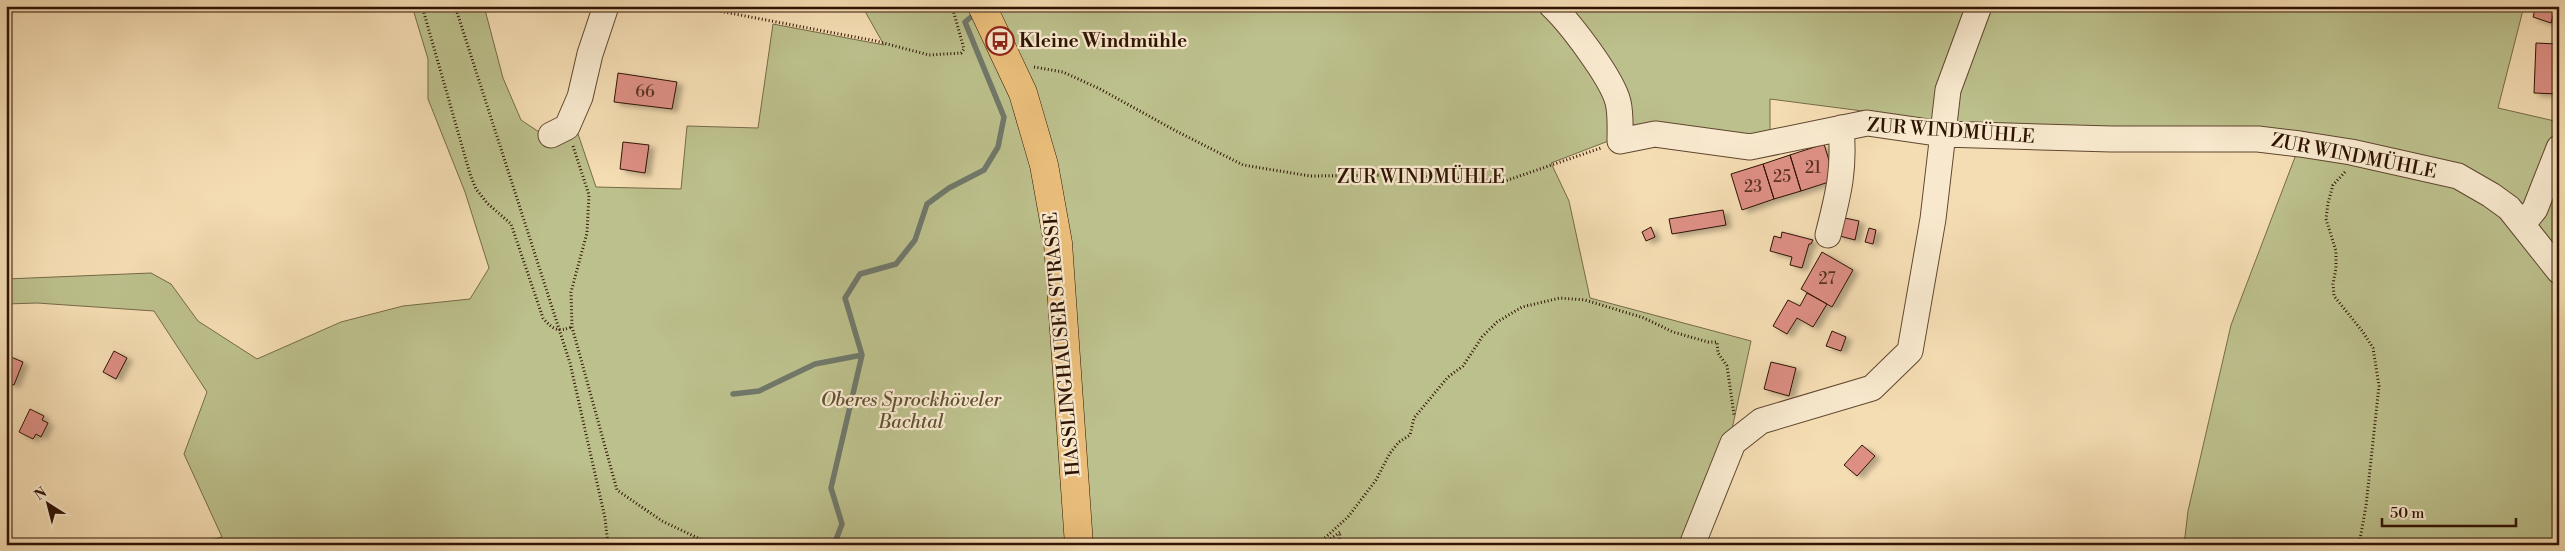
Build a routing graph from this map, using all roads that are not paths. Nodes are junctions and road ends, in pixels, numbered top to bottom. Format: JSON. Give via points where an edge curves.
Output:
{"nodes":[{"id":1,"x":606,"y":6,"type":"edge"},
{"id":2,"x":982,"y":6,"type":"edge"},
{"id":3,"x":1552,"y":6,"type":"edge"},
{"id":4,"x":1979,"y":6,"type":"edge"},
{"id":5,"x":1841,"y":128,"type":"junction"},
{"id":6,"x":559,"y":131,"type":"road end"},
{"id":7,"x":1943,"y":134,"type":"junction"},
{"id":8,"x":2559,"y":148,"type":"edge"},
{"id":9,"x":2523,"y":224,"type":"junction"},
{"id":10,"x":1828,"y":235,"type":"dead end"},
{"id":11,"x":2559,"y":271,"type":"edge"},
{"id":12,"x":1079,"y":545,"type":"edge"},
{"id":13,"x":1692,"y":545,"type":"edge"}],
"edges":[{"from":1,"to":6,"type":"street","via":[[580,97]]},
{"from":2,"to":12,"type":"main road","name":"HASSLINGHAUSER STRASSE","via":[[1023,93],[1044,165],[1058,243]]},
{"from":3,"to":5,"type":"street","name":"ZUR WINDMÜHLE","via":[[1599,66],[1618,102],[1620,141],[1655,134],[1750,147]]},
{"from":4,"to":7,"type":"street","via":[[1948,90]]},
{"from":5,"to":7,"type":"street","name":"ZUR WINDMÜHLE","via":[[1867,123]]},
{"from":5,"to":10,"type":"street","via":[[1842,179]]},
{"from":7,"to":9,"type":"street","name":"ZUR WINDMÜHLE","via":[[2258,139],[2351,152],[2458,176],[2510,208]]},
{"from":7,"to":13,"type":"street","via":[[1933,218],[1910,351],[1872,388],[1761,421],[1733,443]]},
{"from":8,"to":9,"type":"street","via":[[2534,209]]},
{"from":9,"to":11,"type":"street","name":"ZUR WINDMÜHLE"}]}
